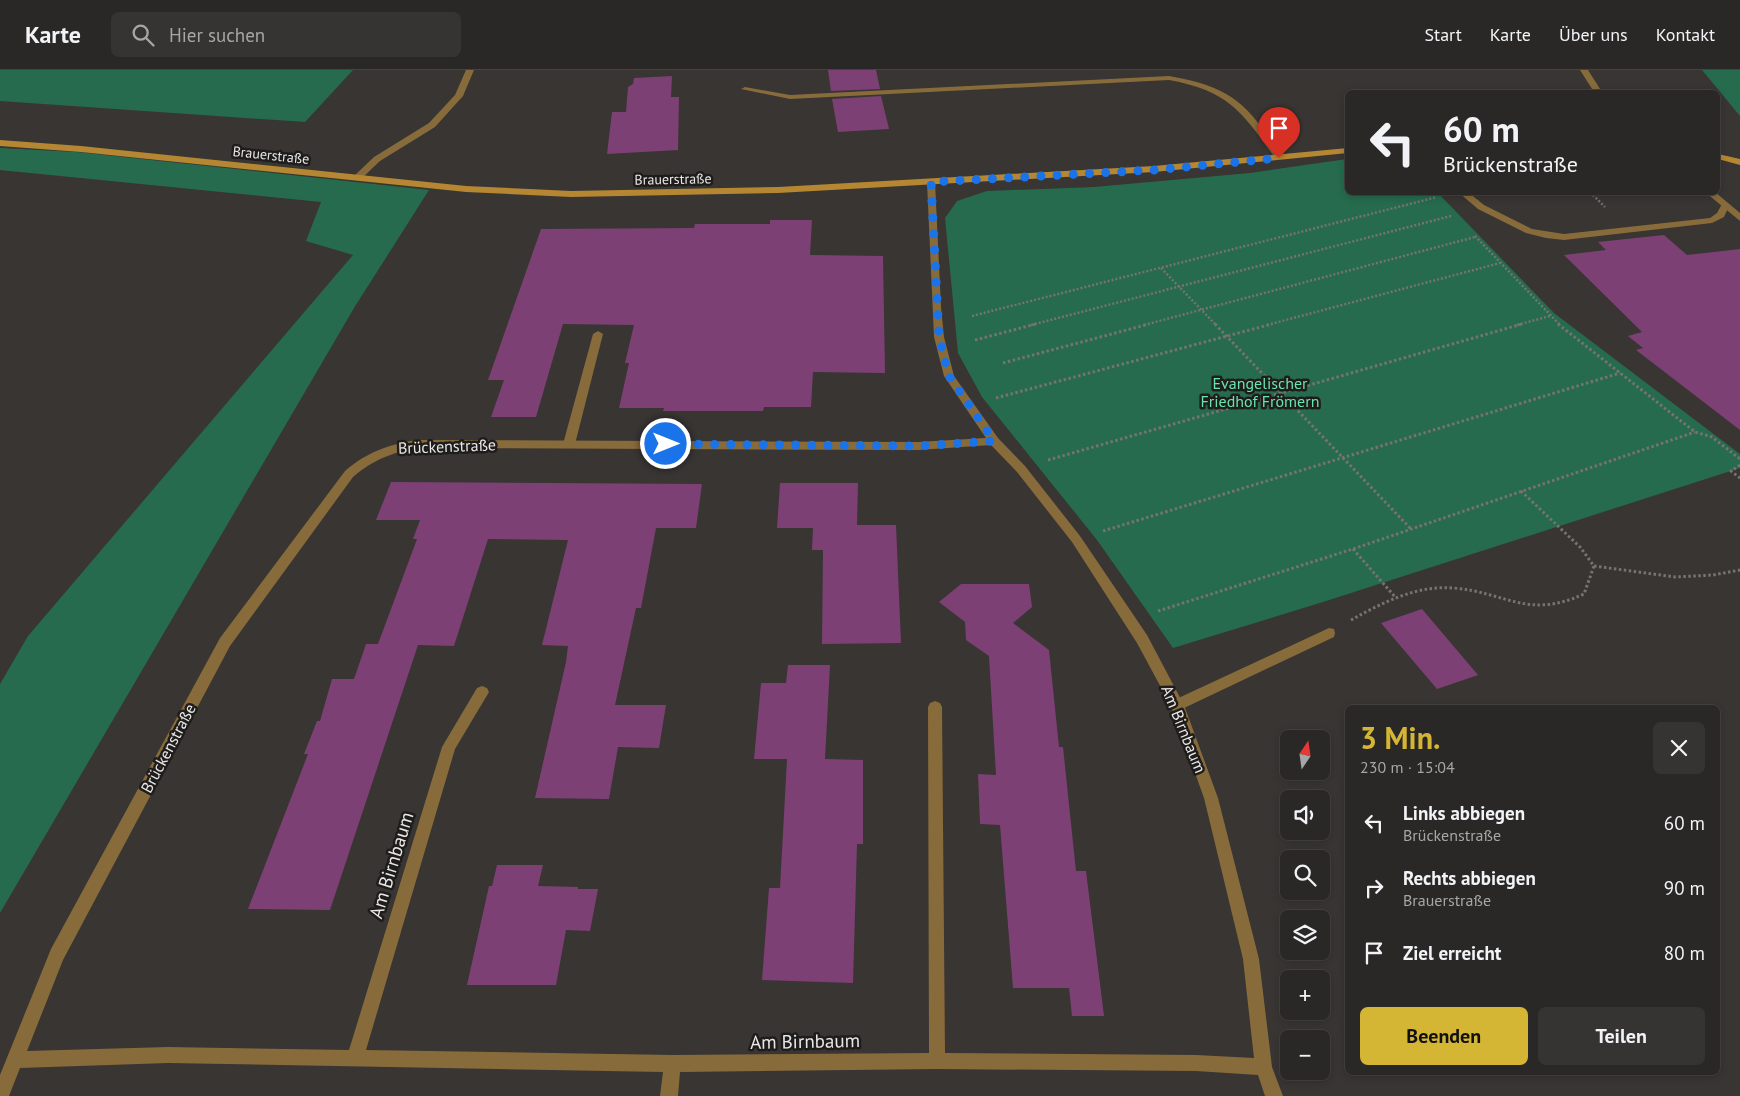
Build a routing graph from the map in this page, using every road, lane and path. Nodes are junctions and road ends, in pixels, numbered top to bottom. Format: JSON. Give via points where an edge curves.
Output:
{"nodes":[{"id":1,"x":470,"y":70,"type":"edge"},
{"id":2,"x":1584,"y":70,"type":"edge"},
{"id":3,"x":745,"y":89,"type":"dead end"},
{"id":4,"x":1597,"y":90,"type":"edge"},
{"id":5,"x":0,"y":143,"type":"edge"},
{"id":6,"x":1345,"y":150,"type":"edge"},
{"id":7,"x":1720,"y":157,"type":"edge"},
{"id":8,"x":1279,"y":158,"type":"junction"},
{"id":9,"x":1740,"y":162,"type":"edge"},
{"id":10,"x":357,"y":178,"type":"junction"},
{"id":11,"x":931,"y":182,"type":"junction"},
{"id":12,"x":1466,"y":195,"type":"edge"},
{"id":13,"x":1712,"y":195,"type":"edge"},
{"id":14,"x":1443,"y":203,"type":"dead end"},
{"id":15,"x":1725,"y":206,"type":"junction"},
{"id":16,"x":1449,"y":209,"type":"dead end"},
{"id":17,"x":1740,"y":218,"type":"edge"},
{"id":18,"x":1470,"y":232,"type":"dead end"},
{"id":19,"x":1476,"y":237,"type":"junction"},
{"id":20,"x":1500,"y":263,"type":"junction"},
{"id":21,"x":1161,"y":268,"type":"junction"},
{"id":22,"x":1179,"y":287,"type":"junction"},
{"id":23,"x":1201,"y":310,"type":"junction"},
{"id":24,"x":972,"y":316,"type":"dead end"},
{"id":25,"x":1550,"y":316,"type":"junction"},
{"id":26,"x":598,"y":334,"type":"dead end"},
{"id":27,"x":1226,"y":336,"type":"junction"},
{"id":28,"x":975,"y":340,"type":"dead end"},
{"id":29,"x":1003,"y":363,"type":"dead end"},
{"id":30,"x":1620,"y":373,"type":"junction"},
{"id":31,"x":1281,"y":393,"type":"junction"},
{"id":32,"x":1002,"y":406,"type":"dead end"},
{"id":33,"x":1695,"y":432,"type":"junction"},
{"id":34,"x":994,"y":441,"type":"junction"},
{"id":35,"x":569,"y":444,"type":"junction"},
{"id":36,"x":1341,"y":458,"type":"junction"},
{"id":37,"x":1740,"y":459,"type":"edge"},
{"id":38,"x":1044,"y":461,"type":"dead end"},
{"id":39,"x":1740,"y":465,"type":"edge"},
{"id":40,"x":1740,"y":478,"type":"edge"},
{"id":41,"x":1521,"y":491,"type":"junction"},
{"id":42,"x":1411,"y":529,"type":"junction"},
{"id":43,"x":1099,"y":532,"type":"dead end"},
{"id":44,"x":1353,"y":549,"type":"junction"},
{"id":45,"x":1594,"y":566,"type":"junction"},
{"id":46,"x":1740,"y":570,"type":"edge"},
{"id":47,"x":1396,"y":598,"type":"junction"},
{"id":48,"x":1157,"y":612,"type":"dead end"},
{"id":49,"x":1328,"y":633,"type":"joint"},
{"id":50,"x":482,"y":692,"type":"dead end"},
{"id":51,"x":1177,"y":705,"type":"junction"},
{"id":52,"x":935,"y":707,"type":"dead end"},
{"id":53,"x":355,"y":1057,"type":"junction"},
{"id":54,"x":14,"y":1060,"type":"junction"},
{"id":55,"x":937,"y":1061,"type":"junction"},
{"id":56,"x":673,"y":1064,"type":"junction"},
{"id":57,"x":1263,"y":1067,"type":"junction"},
{"id":58,"x":0,"y":1096,"type":"edge"},
{"id":59,"x":669,"y":1096,"type":"edge"},
{"id":60,"x":1274,"y":1096,"type":"edge"}],
"edges":[{"from":1,"to":10,"type":"street","via":[[459,96],[432,126],[377,159]]},
{"from":2,"to":4,"type":"street"},
{"from":3,"to":8,"type":"street","via":[[790,97],[1147,78],[1188,80],[1232,98]]},
{"from":5,"to":10,"type":"main road","name":"Brauerstraße"},
{"from":6,"to":8,"type":"main road","name":"Brauerstraße"},
{"from":7,"to":9,"type":"main road"},
{"from":8,"to":11,"type":"main road","name":"Brauerstraße","via":[[1154,170]]},
{"from":10,"to":11,"type":"main road","name":"Brauerstraße","via":[[466,189],[571,194],[778,190]]},
{"from":11,"to":34,"type":"street","via":[[939,337],[949,376]]},
{"from":12,"to":15,"type":"street","via":[[1481,207],[1529,231],[1564,237],[1712,220],[1721,215]]},
{"from":13,"to":15,"type":"street"},
{"from":14,"to":21,"type":"path","via":[[1438,197]]},
{"from":15,"to":17,"type":"street"},
{"from":16,"to":22,"type":"path","via":[[1454,215]]},
{"from":18,"to":19,"type":"path"},
{"from":19,"to":20,"type":"path"},
{"from":19,"to":23,"type":"path"},
{"from":20,"to":25,"type":"path"},
{"from":20,"to":27,"type":"path"},
{"from":21,"to":22,"type":"path"},
{"from":21,"to":24,"type":"path"},
{"from":22,"to":23,"type":"path"},
{"from":22,"to":28,"type":"path"},
{"from":23,"to":27,"type":"path"},
{"from":23,"to":29,"type":"path"},
{"from":25,"to":30,"type":"path"},
{"from":25,"to":31,"type":"path"},
{"from":26,"to":35,"type":"street"},
{"from":27,"to":31,"type":"path"},
{"from":27,"to":32,"type":"path","via":[[996,398]]},
{"from":30,"to":33,"type":"path"},
{"from":30,"to":36,"type":"path"},
{"from":31,"to":36,"type":"path"},
{"from":31,"to":38,"type":"path"},
{"from":33,"to":37,"type":"path","via":[[1712,437]]},
{"from":33,"to":41,"type":"path"},
{"from":34,"to":35,"type":"street","name":"Brückenstraße","via":[[918,446]]},
{"from":34,"to":51,"type":"street","name":"Am Birnbaum","via":[[1076,538],[1142,639]]},
{"from":35,"to":54,"type":"street","name":"Brückenstraße","via":[[416,444],[366,458],[349,474],[225,642],[56,955]]},
{"from":36,"to":42,"type":"path"},
{"from":36,"to":43,"type":"path"},
{"from":39,"to":40,"type":"path","via":[[1731,471]]},
{"from":41,"to":42,"type":"path"},
{"from":41,"to":45,"type":"path","via":[[1580,547]]},
{"from":42,"to":44,"type":"path"},
{"from":44,"to":47,"type":"path"},
{"from":44,"to":48,"type":"path"},
{"from":45,"to":46,"type":"path","via":[[1675,577]]},
{"from":45,"to":47,"type":"path","via":[[1584,594],[1563,603],[1534,606],[1453,588]]},
{"from":47,"to":49,"type":"path"},
{"from":49,"to":51,"type":"street"},
{"from":50,"to":53,"type":"street","name":"Am Birnbaum","via":[[449,747]]},
{"from":51,"to":57,"type":"street","name":"Am Birnbaum","via":[[1212,798],[1251,959]]},
{"from":52,"to":55,"type":"street"},
{"from":53,"to":54,"type":"street","name":"Am Birnbaum","via":[[168,1056]]},
{"from":53,"to":56,"type":"street","name":"Am Birnbaum"},
{"from":54,"to":58,"type":"street","name":"Brückenstraße"},
{"from":55,"to":56,"type":"street","name":"Am Birnbaum"},
{"from":55,"to":57,"type":"street","name":"Am Birnbaum","via":[[1196,1063]]},
{"from":56,"to":59,"type":"street"},
{"from":57,"to":60,"type":"street","name":"Am Birnbaum"}]}
